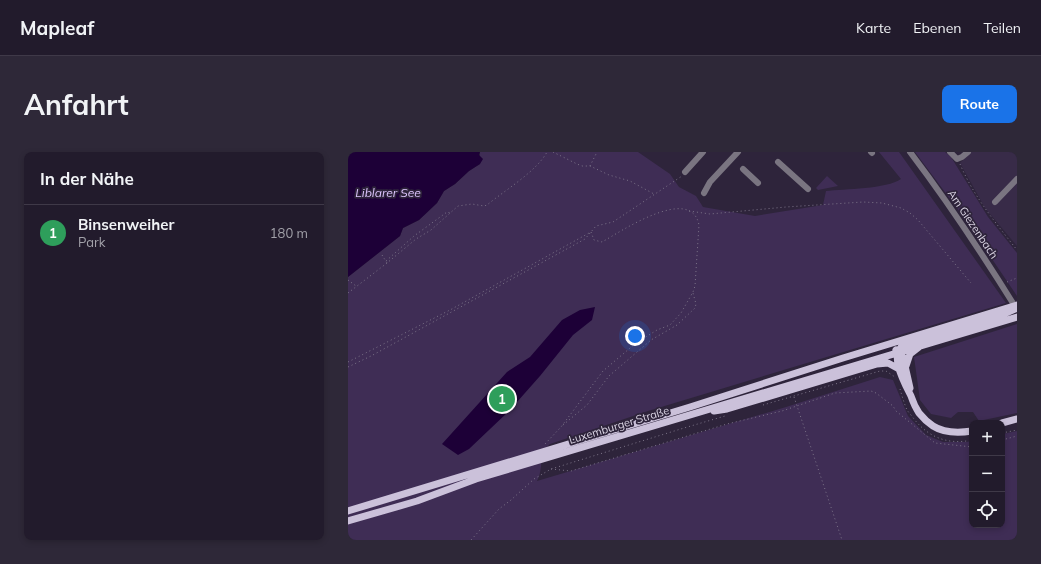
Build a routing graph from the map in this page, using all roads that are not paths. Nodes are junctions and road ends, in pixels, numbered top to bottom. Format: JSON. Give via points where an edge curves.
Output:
{"nodes":[{"id":1,"x":703,"y":152,"type":"edge"},
{"id":2,"x":738,"y":152,"type":"edge"},
{"id":3,"x":910,"y":152,"type":"edge"},
{"id":4,"x":950,"y":152,"type":"edge"},
{"id":5,"x":968,"y":152,"type":"edge"},
{"id":6,"x":778,"y":162,"type":"dead end"},
{"id":7,"x":743,"y":169,"type":"dead end"},
{"id":8,"x":685,"y":172,"type":"road end"},
{"id":9,"x":1017,"y":179,"type":"edge"},
{"id":10,"x":758,"y":183,"type":"dead end"},
{"id":11,"x":808,"y":189,"type":"dead end"},
{"id":12,"x":704,"y":193,"type":"dead end"},
{"id":13,"x":994,"y":202,"type":"dead end"},
{"id":14,"x":1017,"y":305,"type":"edge"},
{"id":15,"x":1017,"y":309,"type":"edge"},
{"id":16,"x":1017,"y":317,"type":"edge"},
{"id":17,"x":921,"y":345,"type":"junction"},
{"id":18,"x":898,"y":352,"type":"junction"},
{"id":19,"x":844,"y":358,"type":"junction"},
{"id":20,"x":902,"y":369,"type":"junction"},
{"id":21,"x":698,"y":412,"type":"junction"},
{"id":22,"x":1017,"y":419,"type":"edge"},
{"id":23,"x":1005,"y":422,"type":"edge"},
{"id":24,"x":969,"y":431,"type":"edge"},
{"id":25,"x":348,"y":511,"type":"edge"},
{"id":26,"x":348,"y":521,"type":"edge"}],
"edges":[{"from":1,"to":8,"type":"street"},
{"from":2,"to":12,"type":"street","via":[[710,182]]},
{"from":3,"to":15,"type":"street","name":"Am Giezenbach","via":[[942,195]]},
{"from":4,"to":5,"type":"street","via":[[958,159]]},
{"from":6,"to":11,"type":"street"},
{"from":7,"to":10,"type":"street"},
{"from":9,"to":13,"type":"street"},
{"from":14,"to":19,"type":"main road"},
{"from":15,"to":18,"type":"main road","via":[[904,345]]},
{"from":16,"to":17,"type":"main road","name":"Luxemburger Straße"},
{"from":17,"to":18,"type":"main road","name":"Luxemburger Straße"},
{"from":17,"to":20,"type":"main road","via":[[910,354]]},
{"from":18,"to":19,"type":"main road","via":[[890,348]]},
{"from":18,"to":20,"type":"main road","via":[[903,357]]},
{"from":18,"to":21,"type":"main road","name":"Luxemburger Straße"},
{"from":19,"to":25,"type":"main road","name":"Luxemburger Straße"},
{"from":20,"to":21,"type":"main road","via":[[888,363],[877,364],[727,409]]},
{"from":20,"to":24,"type":"main road","via":[[919,413],[934,426],[952,432]]},
{"from":21,"to":26,"type":"main road","name":"Luxemburger Straße","via":[[476,479],[417,501]]},
{"from":22,"to":23,"type":"main road"}]}
